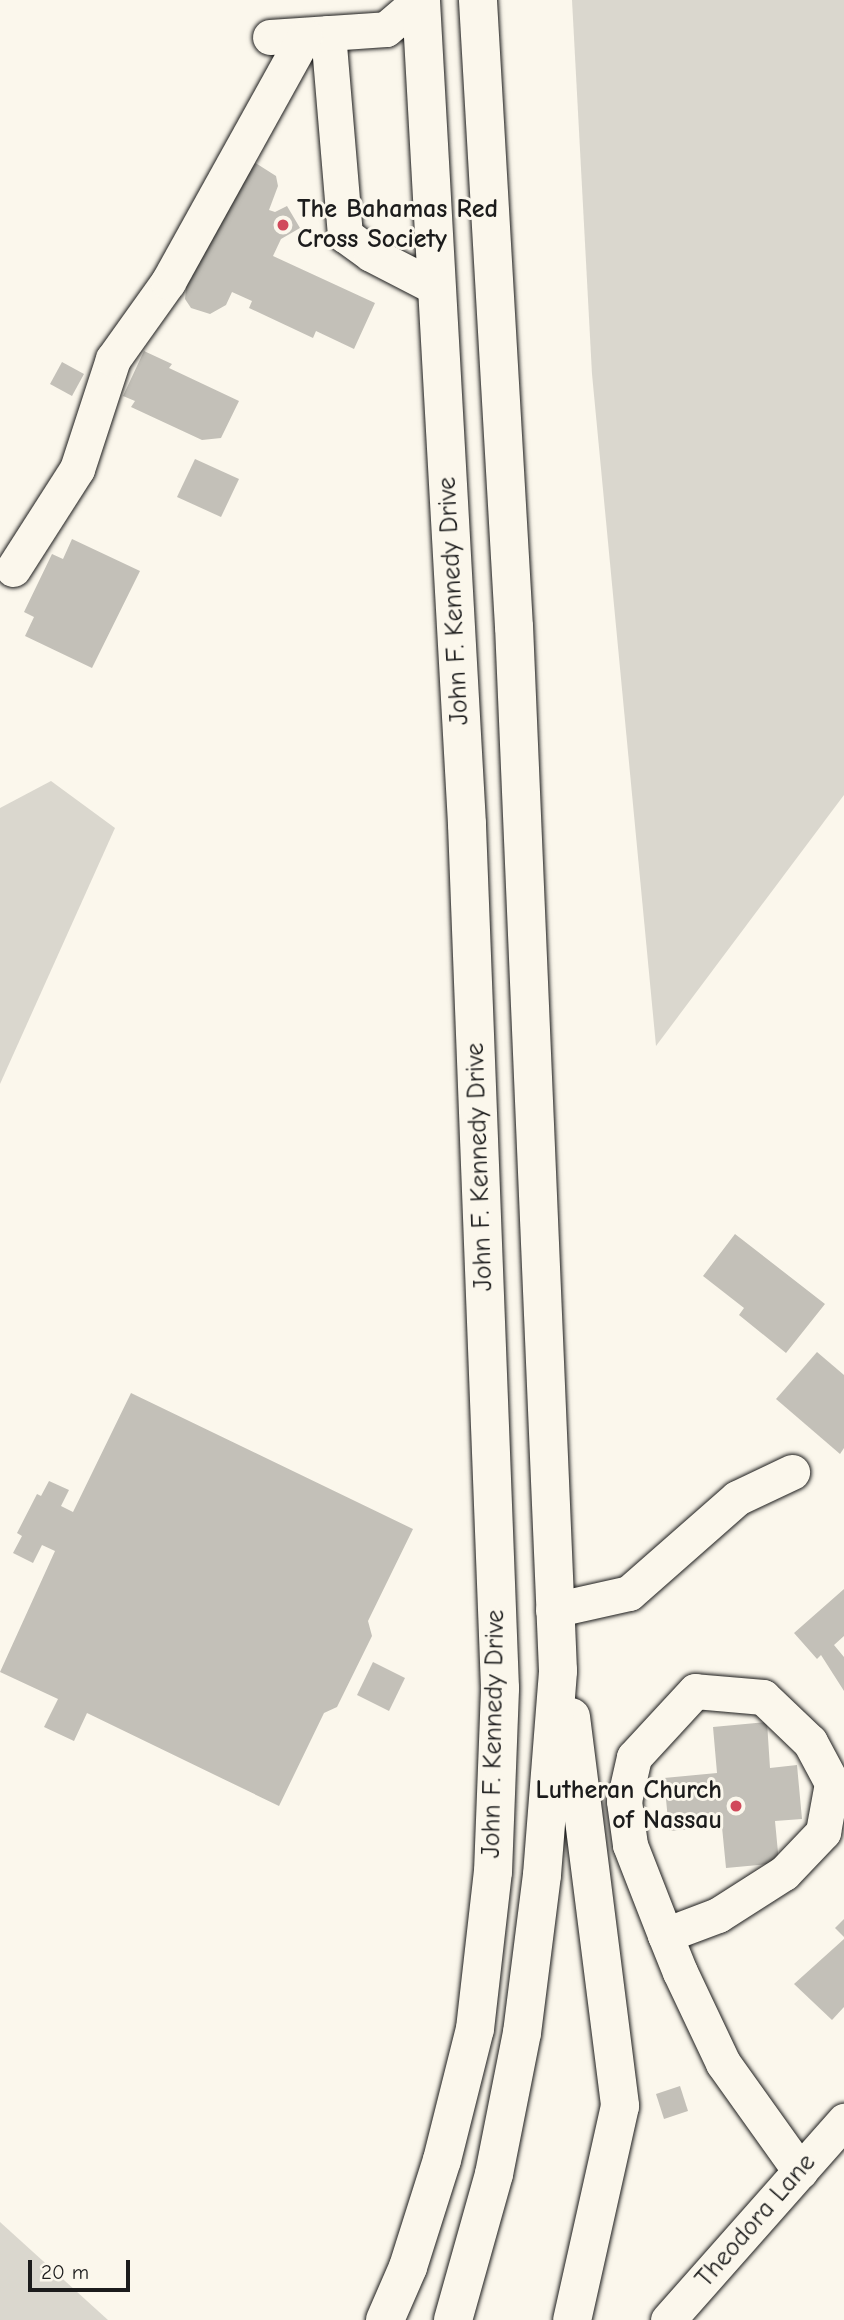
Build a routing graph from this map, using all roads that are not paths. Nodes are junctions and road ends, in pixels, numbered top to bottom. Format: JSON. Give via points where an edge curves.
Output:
{"nodes":[{"id":1,"x":421,"y":0,"type":"edge"},
{"id":2,"x":478,"y":0,"type":"edge"},
{"id":3,"x":316,"y":34,"type":"junction"},
{"id":4,"x":270,"y":37,"type":"dead end"},
{"id":5,"x":437,"y":288,"type":"junction"},
{"id":6,"x":13,"y":569,"type":"dead end"},
{"id":7,"x":792,"y":1472,"type":"dead end"},
{"id":8,"x":553,"y":1610,"type":"junction"},
{"id":9,"x":558,"y":1671,"type":"junction"},
{"id":10,"x":665,"y":1935,"type":"junction"},
{"id":11,"x":844,"y":2121,"type":"edge"},
{"id":12,"x":800,"y":2171,"type":"junction"},
{"id":13,"x":385,"y":2320,"type":"edge"},
{"id":14,"x":453,"y":2320,"type":"edge"},
{"id":15,"x":572,"y":2320,"type":"edge"},
{"id":16,"x":668,"y":2320,"type":"edge"}],
"edges":[{"from":1,"to":3,"type":"street","via":[[386,29]]},
{"from":1,"to":5,"type":"highway","name":"John F. Kennedy Drive"},
{"from":2,"to":8,"type":"highway","name":"John F. Kennedy Drive","via":[[514,627],[540,1303],[552,1447]]},
{"from":3,"to":4,"type":"street"},
{"from":3,"to":5,"type":"street","via":[[345,235]]},
{"from":3,"to":6,"type":"street","via":[[168,282],[113,359],[77,470]]},
{"from":5,"to":13,"type":"highway","name":"John F. Kennedy Drive","via":[[467,824],[500,1688],[493,1872],[475,2029],[442,2160],[408,2267]]},
{"from":7,"to":8,"type":"street","via":[[737,1498],[629,1593]]},
{"from":8,"to":9,"type":"highway","name":"John F. Kennedy Drive"},
{"from":9,"to":14,"type":"highway","name":"John F. Kennedy Drive","via":[[542,1875],[522,2033],[494,2174]]},
{"from":9,"to":15,"type":"highway","via":[[576,1737],[620,2106]]},
{"from":10,"to":10,"type":"street","via":[[630,1845],[624,1801],[634,1757],[695,1691],[763,1697],[810,1742],[832,1783],[823,1832],[784,1872],[719,1915]]},
{"from":10,"to":12,"type":"street","via":[[723,2063]]},
{"from":11,"to":12,"type":"street","name":"Theodora Lane"},
{"from":12,"to":16,"type":"street","name":"Theodora Lane"}]}
